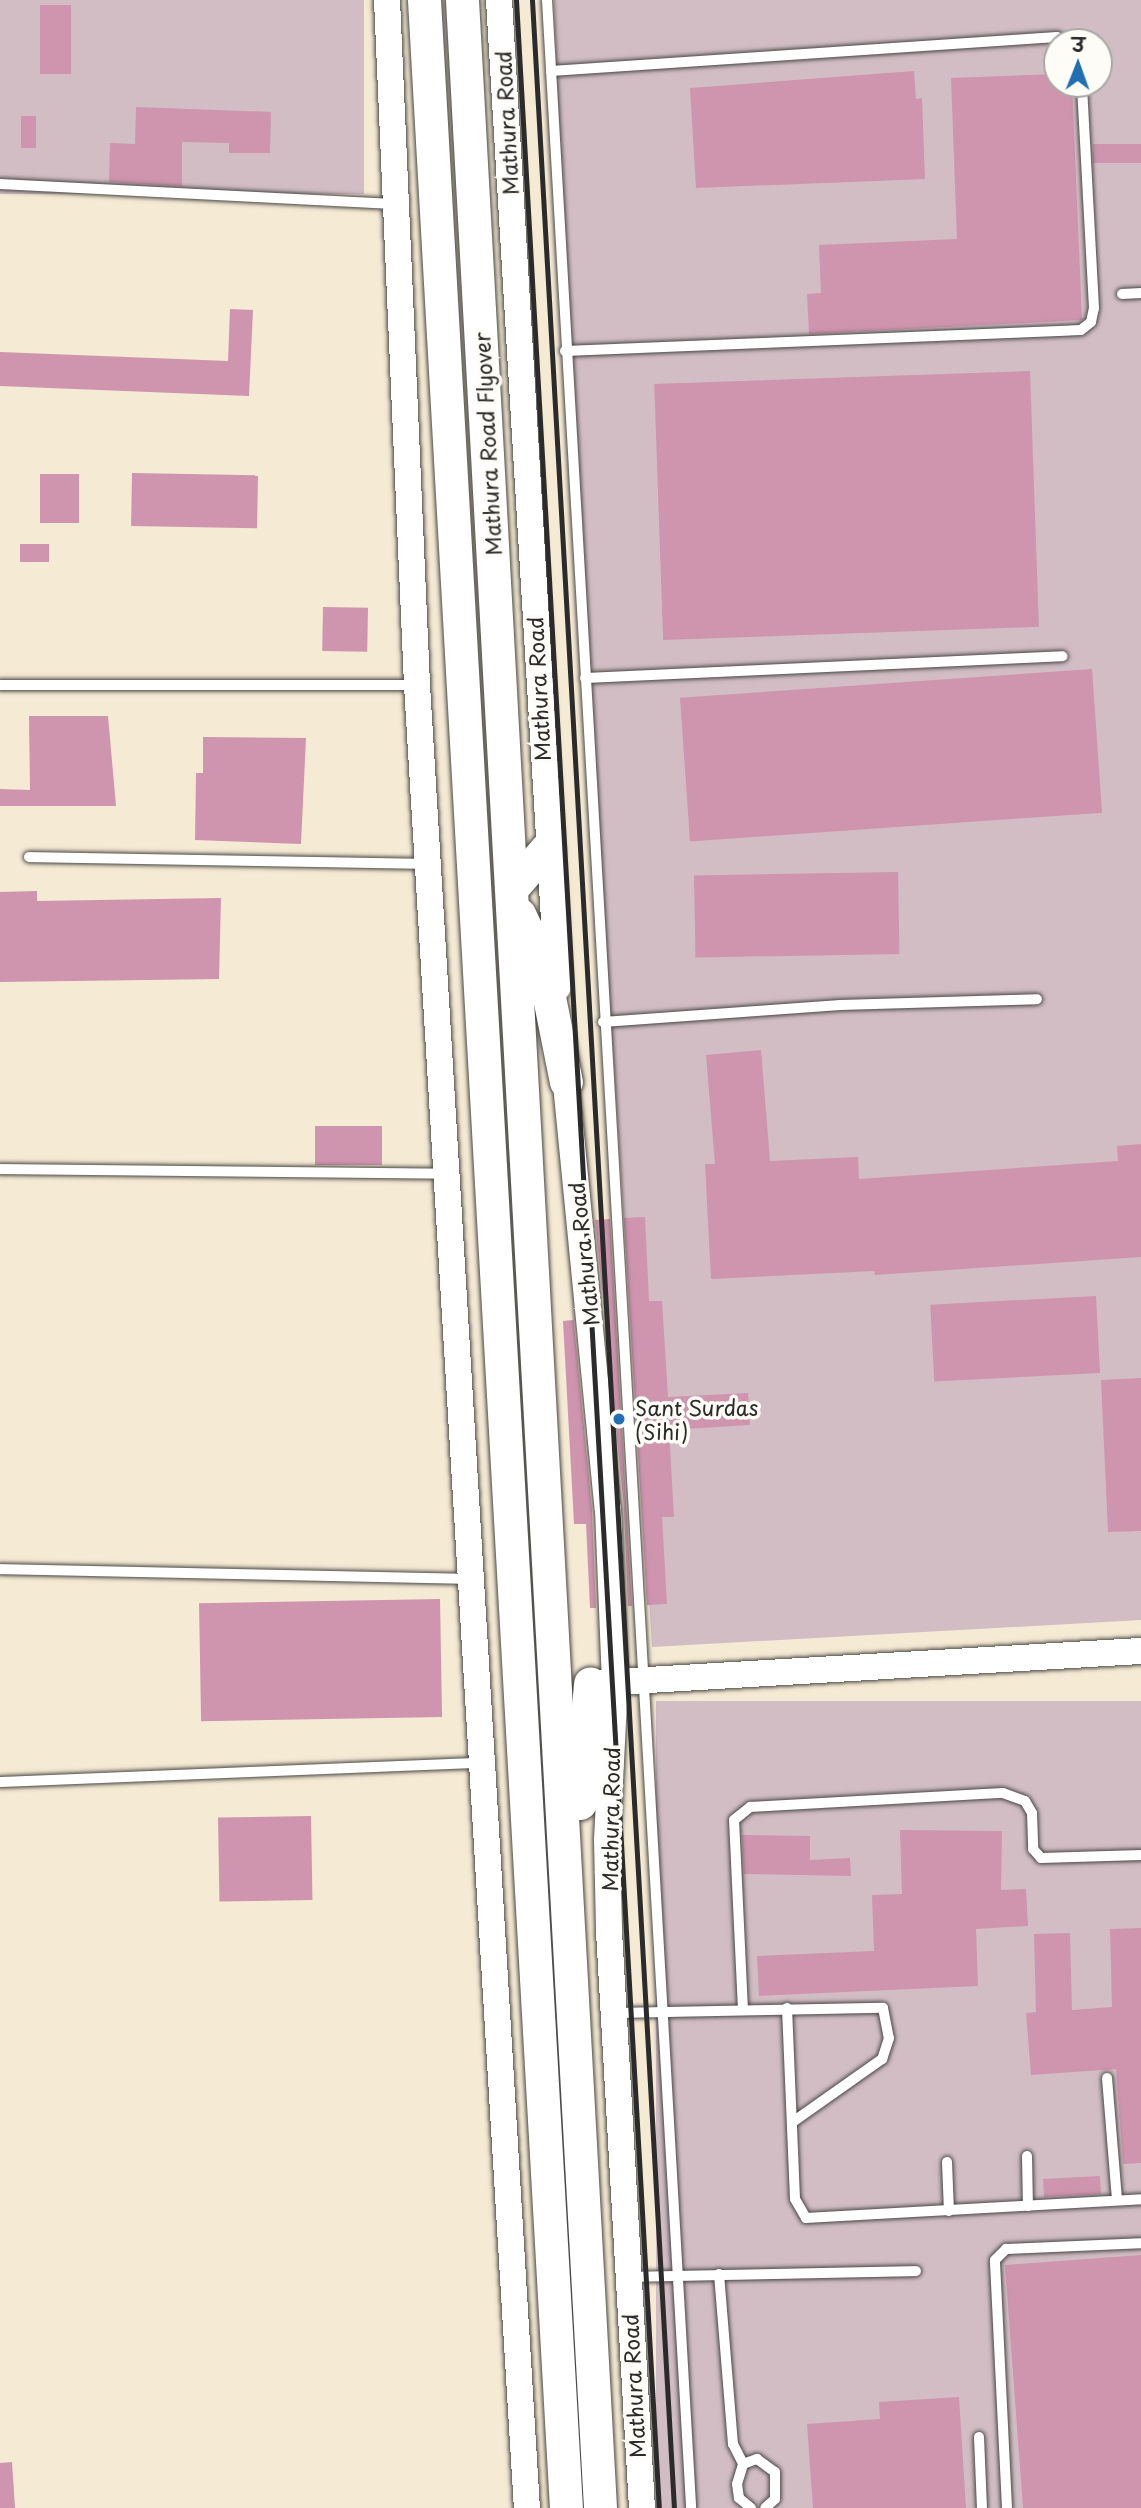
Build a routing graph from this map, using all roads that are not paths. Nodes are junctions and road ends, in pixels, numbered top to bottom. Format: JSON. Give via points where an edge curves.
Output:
{"nodes":[{"id":1,"x":387,"y":0,"type":"edge"},
{"id":2,"x":424,"y":0,"type":"edge"},
{"id":3,"x":462,"y":0,"type":"edge"},
{"id":4,"x":499,"y":0,"type":"edge"},
{"id":5,"x":547,"y":0,"type":"edge"},
{"id":6,"x":1043,"y":38,"type":"edge"},
{"id":7,"x":551,"y":71,"type":"junction"},
{"id":8,"x":1083,"y":98,"type":"edge"},
{"id":9,"x":0,"y":184,"type":"edge"},
{"id":10,"x":397,"y":205,"type":"junction"},
{"id":11,"x":1141,"y":293,"type":"edge"},
{"id":12,"x":1122,"y":295,"type":"dead end"},
{"id":13,"x":565,"y":351,"type":"junction"},
{"id":14,"x":1062,"y":656,"type":"dead end"},
{"id":15,"x":585,"y":678,"type":"junction"},
{"id":16,"x":0,"y":685,"type":"edge"},
{"id":17,"x":417,"y":685,"type":"junction"},
{"id":18,"x":547,"y":848,"type":"junction"},
{"id":19,"x":29,"y":857,"type":"dead end"},
{"id":20,"x":431,"y":864,"type":"junction"},
{"id":21,"x":513,"y":895,"type":"junction"},
{"id":22,"x":1037,"y":999,"type":"dead end"},
{"id":23,"x":603,"y":1021,"type":"junction"},
{"id":24,"x":566,"y":1082,"type":"junction"},
{"id":25,"x":0,"y":1169,"type":"edge"},
{"id":26,"x":449,"y":1174,"type":"junction"},
{"id":27,"x":0,"y":1569,"type":"edge"},
{"id":28,"x":473,"y":1579,"type":"junction"},
{"id":29,"x":1141,"y":1651,"type":"edge"},
{"id":30,"x":644,"y":1680,"type":"junction"},
{"id":31,"x":603,"y":1682,"type":"junction"},
{"id":32,"x":557,"y":1685,"type":"junction"},
{"id":33,"x":484,"y":1763,"type":"junction"},
{"id":34,"x":0,"y":1782,"type":"edge"},
{"id":35,"x":1141,"y":1856,"type":"edge"},
{"id":36,"x":569,"y":1923,"type":"junction"},
{"id":37,"x":787,"y":2008,"type":"junction"},
{"id":38,"x":743,"y":2010,"type":"junction"},
{"id":39,"x":613,"y":2013,"type":"junction"},
{"id":40,"x":664,"y":2013,"type":"junction"},
{"id":41,"x":1107,"y":2078,"type":"dead end"},
{"id":42,"x":794,"y":2121,"type":"junction"},
{"id":43,"x":1027,"y":2157,"type":"dead end"},
{"id":44,"x":947,"y":2162,"type":"dead end"},
{"id":45,"x":1141,"y":2199,"type":"edge"},
{"id":46,"x":1116,"y":2200,"type":"junction"},
{"id":47,"x":1028,"y":2206,"type":"junction"},
{"id":48,"x":949,"y":2211,"type":"junction"},
{"id":49,"x":1141,"y":2243,"type":"edge"},
{"id":50,"x":916,"y":2271,"type":"dead end"},
{"id":51,"x":719,"y":2274,"type":"junction"},
{"id":52,"x":681,"y":2276,"type":"junction"},
{"id":53,"x":627,"y":2277,"type":"junction"},
{"id":54,"x":979,"y":2437,"type":"dead end"},
{"id":55,"x":743,"y":2464,"type":"junction"},
{"id":56,"x":601,"y":2504,"type":"edge"},
{"id":57,"x":527,"y":2508,"type":"edge"},
{"id":58,"x":566,"y":2508,"type":"edge"},
{"id":59,"x":642,"y":2508,"type":"edge"},
{"id":60,"x":691,"y":2508,"type":"edge"},
{"id":61,"x":751,"y":2508,"type":"edge"},
{"id":62,"x":765,"y":2508,"type":"edge"},
{"id":63,"x":982,"y":2508,"type":"edge"},
{"id":64,"x":1007,"y":2508,"type":"edge"}],
"edges":[{"from":1,"to":10,"type":"main road"},
{"from":2,"to":58,"type":"highway"},
{"from":3,"to":21,"type":"highway","name":"Mathura Road Flyover"},
{"from":4,"to":18,"type":"main road","name":"Mathura Road"},
{"from":5,"to":7,"type":"lane"},
{"from":6,"to":7,"type":"lane"},
{"from":7,"to":13,"type":"lane"},
{"from":8,"to":13,"type":"lane","via":[[1094,308],[1091,322],[1081,330]]},
{"from":9,"to":10,"type":"lane"},
{"from":10,"to":17,"type":"main road"},
{"from":11,"to":12,"type":"lane"},
{"from":13,"to":15,"type":"lane"},
{"from":14,"to":15,"type":"lane"},
{"from":15,"to":23,"type":"lane"},
{"from":16,"to":17,"type":"lane"},
{"from":17,"to":20,"type":"main road"},
{"from":18,"to":21,"type":"highway"},
{"from":18,"to":24,"type":"main road","name":"Mathura Road"},
{"from":19,"to":20,"type":"lane"},
{"from":20,"to":26,"type":"main road"},
{"from":21,"to":24,"type":"highway","via":[[542,962]]},
{"from":21,"to":32,"type":"highway","name":"Mathura Road"},
{"from":22,"to":23,"type":"lane","via":[[840,1005]]},
{"from":23,"to":30,"type":"lane"},
{"from":24,"to":31,"type":"main road","name":"Mathura Road","via":[[608,1509]]},
{"from":25,"to":26,"type":"lane"},
{"from":26,"to":28,"type":"main road"},
{"from":27,"to":28,"type":"lane"},
{"from":28,"to":33,"type":"main road"},
{"from":29,"to":30,"type":"main road"},
{"from":30,"to":31,"type":"main road"},
{"from":30,"to":40,"type":"lane"},
{"from":31,"to":32,"type":"main road"},
{"from":31,"to":36,"type":"highway"},
{"from":31,"to":39,"type":"main road","name":"Mathura Road"},
{"from":32,"to":36,"type":"highway","name":"Mathura Road"},
{"from":33,"to":34,"type":"lane"},
{"from":33,"to":57,"type":"main road"},
{"from":35,"to":38,"type":"lane","via":[[1041,1858],[1032,1849],[1032,1813],[1025,1801],[1003,1793],[750,1807],[734,1820]]},
{"from":36,"to":56,"type":"highway","name":"Mathura Road"},
{"from":37,"to":38,"type":"lane"},
{"from":37,"to":42,"type":"lane"},
{"from":37,"to":42,"type":"lane","via":[[879,2007],[886,2011],[889,2038],[876,2064]]},
{"from":38,"to":40,"type":"lane"},
{"from":39,"to":40,"type":"lane"},
{"from":39,"to":53,"type":"main road","name":"Mathura Road"},
{"from":40,"to":52,"type":"lane"},
{"from":41,"to":46,"type":"lane"},
{"from":42,"to":48,"type":"lane","via":[[794,2199],[806,2218]]},
{"from":43,"to":47,"type":"lane"},
{"from":44,"to":48,"type":"lane"},
{"from":45,"to":46,"type":"lane"},
{"from":46,"to":47,"type":"lane"},
{"from":47,"to":48,"type":"lane"},
{"from":49,"to":64,"type":"lane","via":[[1006,2249],[995,2260]]},
{"from":50,"to":51,"type":"lane"},
{"from":51,"to":52,"type":"lane"},
{"from":51,"to":55,"type":"lane","via":[[733,2444]]},
{"from":52,"to":53,"type":"lane"},
{"from":52,"to":60,"type":"lane"},
{"from":53,"to":59,"type":"main road","name":"Mathura Road"},
{"from":54,"to":63,"type":"lane"},
{"from":55,"to":61,"type":"lane","via":[[737,2484],[739,2498]]},
{"from":55,"to":62,"type":"lane","via":[[757,2459],[775,2472],[775,2499]]}]}
